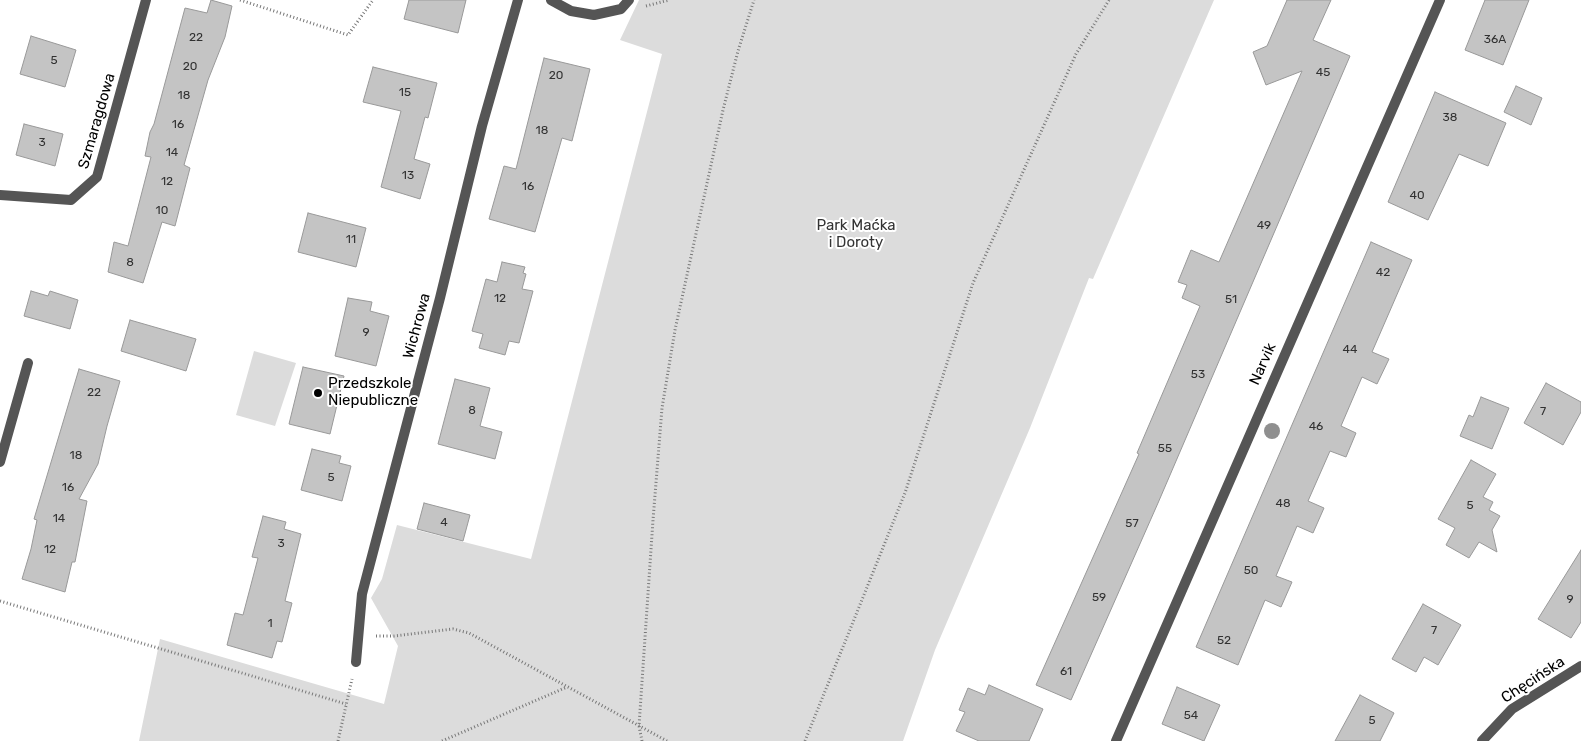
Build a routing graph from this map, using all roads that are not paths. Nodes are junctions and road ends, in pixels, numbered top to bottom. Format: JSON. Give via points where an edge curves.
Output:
{"nodes":[{"id":1,"x":146,"y":0,"type":"edge"},
{"id":2,"x":518,"y":0,"type":"edge"},
{"id":3,"x":552,"y":0,"type":"edge"},
{"id":4,"x":629,"y":0,"type":"edge"},
{"id":5,"x":1440,"y":0,"type":"edge"},
{"id":6,"x":0,"y":195,"type":"edge"},
{"id":7,"x":28,"y":363,"type":"dead end"},
{"id":8,"x":0,"y":462,"type":"edge"},
{"id":9,"x":356,"y":662,"type":"road end"},
{"id":10,"x":1581,"y":666,"type":"edge"},
{"id":11,"x":1116,"y":741,"type":"edge"},
{"id":12,"x":1482,"y":741,"type":"edge"}],
"edges":[{"from":1,"to":6,"type":"street","name":"Szmaragdowa","via":[[97,177],[71,200]]},
{"from":2,"to":9,"type":"street","name":"Wichrowa","via":[[482,126],[362,594]]},
{"from":3,"to":4,"type":"street","via":[[571,11],[594,16],[622,9]]},
{"from":5,"to":11,"type":"street","name":"Narvik"},
{"from":7,"to":8,"type":"street"},
{"from":10,"to":12,"type":"street","name":"Chęcińska","via":[[1512,709]]}]}
